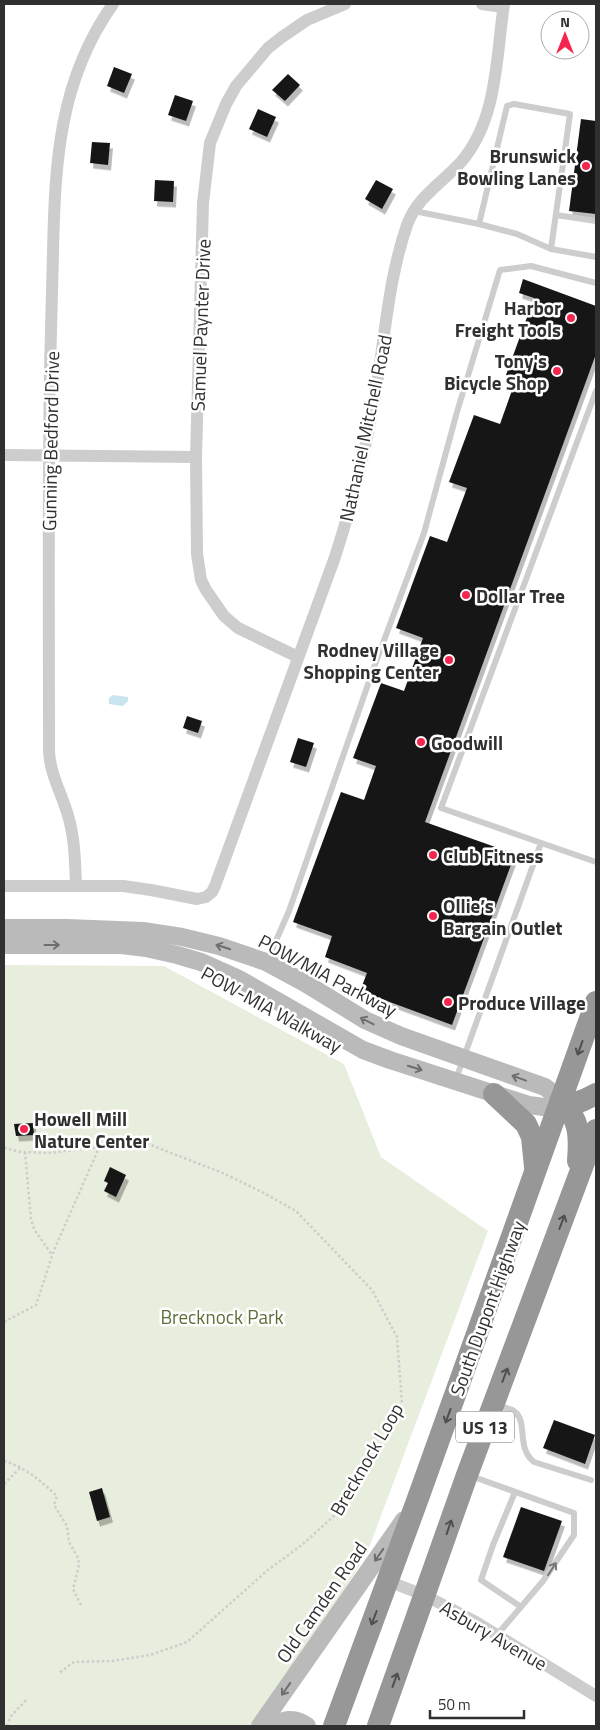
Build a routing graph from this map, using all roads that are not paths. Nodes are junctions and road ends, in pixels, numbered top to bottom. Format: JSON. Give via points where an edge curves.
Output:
{"nodes":[{"id":1,"x":113,"y":4,"type":"edge"},
{"id":2,"x":344,"y":4,"type":"edge"},
{"id":3,"x":482,"y":4,"type":"edge"},
{"id":4,"x":503,"y":5,"type":"edge"},
{"id":5,"x":414,"y":211,"type":"junction"},
{"id":6,"x":556,"y":215,"type":"junction"},
{"id":7,"x":596,"y":221,"type":"edge"},
{"id":8,"x":478,"y":224,"type":"junction"},
{"id":9,"x":551,"y":249,"type":"junction"},
{"id":10,"x":596,"y":256,"type":"edge"},
{"id":11,"x":596,"y":283,"type":"edge"},
{"id":12,"x":596,"y":391,"type":"edge"},
{"id":13,"x":4,"y":455,"type":"edge"},
{"id":14,"x":48,"y":455,"type":"junction"},
{"id":15,"x":196,"y":457,"type":"junction"},
{"id":16,"x":298,"y":657,"type":"junction"},
{"id":17,"x":541,"y":843,"type":"junction"},
{"id":18,"x":596,"y":862,"type":"edge"},
{"id":19,"x":76,"y":885,"type":"junction"},
{"id":20,"x":4,"y":886,"type":"edge"},
{"id":21,"x":4,"y":928,"type":"edge"},
{"id":22,"x":4,"y":945,"type":"edge"},
{"id":23,"x":266,"y":962,"type":"junction"},
{"id":24,"x":254,"y":988,"type":"junction"},
{"id":25,"x":596,"y":1002,"type":"edge"},
{"id":26,"x":464,"y":1057,"type":"junction"},
{"id":27,"x":456,"y":1080,"type":"junction"},
{"id":28,"x":494,"y":1094,"type":"junction"},
{"id":29,"x":596,"y":1094,"type":"edge"},
{"id":30,"x":562,"y":1105,"type":"junction"},
{"id":31,"x":596,"y":1130,"type":"edge"},
{"id":32,"x":535,"y":1173,"type":"junction"},
{"id":33,"x":577,"y":1182,"type":"junction"},
{"id":34,"x":493,"y":1404,"type":"junction"},
{"id":35,"x":467,"y":1475,"type":"junction"},
{"id":36,"x":591,"y":1480,"type":"dead end"},
{"id":37,"x":515,"y":1492,"type":"junction"},
{"id":38,"x":417,"y":1501,"type":"junction"},
{"id":39,"x":388,"y":1582,"type":"junction"},
{"id":40,"x":426,"y":1596,"type":"junction"},
{"id":41,"x":521,"y":1607,"type":"junction"},
{"id":42,"x":497,"y":1635,"type":"junction"},
{"id":43,"x":596,"y":1696,"type":"edge"},
{"id":44,"x":260,"y":1726,"type":"edge"},
{"id":45,"x":270,"y":1726,"type":"edge"},
{"id":46,"x":307,"y":1726,"type":"edge"},
{"id":47,"x":334,"y":1726,"type":"edge"},
{"id":48,"x":378,"y":1726,"type":"edge"}],
"edges":[{"from":1,"to":14,"type":"street","name":"Gunning Bedford Drive","via":[[80,62],[59,144],[54,203]]},
{"from":2,"to":15,"type":"street","name":"Samuel Paynter Drive","via":[[307,20],[268,48],[236,86],[210,142],[203,203]]},
{"from":3,"to":4,"type":"street"},
{"from":4,"to":5,"type":"street","name":"Nathaniel Mitchell Road","via":[[495,76],[483,127],[461,162],[431,189]]},
{"from":5,"to":8,"type":"lane"},
{"from":5,"to":16,"type":"street","name":"Nathaniel Mitchell Road","via":[[395,267],[375,397],[351,504],[336,557]]},
{"from":6,"to":7,"type":"lane"},
{"from":6,"to":8,"type":"lane","via":[[570,114],[514,104],[507,106]]},
{"from":6,"to":9,"type":"lane"},
{"from":8,"to":9,"type":"lane","via":[[517,234]]},
{"from":9,"to":10,"type":"lane"},
{"from":11,"to":23,"type":"lane","via":[[531,266],[500,270],[424,533],[289,911]]},
{"from":12,"to":17,"type":"lane","via":[[441,808]]},
{"from":13,"to":14,"type":"street"},
{"from":14,"to":15,"type":"street"},
{"from":14,"to":19,"type":"street","name":"Gunning Bedford Drive","via":[[50,759],[73,837]]},
{"from":15,"to":16,"type":"street","name":"Samuel Paynter Drive","via":[[197,554],[206,590],[224,616],[238,628]]},
{"from":16,"to":19,"type":"street","name":"Nathaniel Mitchell Road","via":[[225,864],[212,892],[197,899],[137,888]]},
{"from":17,"to":18,"type":"lane"},
{"from":17,"to":26,"type":"lane"},
{"from":19,"to":20,"type":"street","name":"Nathaniel Mitchell Road"},
{"from":23,"to":21,"type":"main road","name":"POW/MIA Parkway","one_way":true,"via":[[219,946],[143,931]]},
{"from":22,"to":24,"type":"main road","one_way":true,"via":[[95,944],[146,948],[201,962]]},
{"from":23,"to":24,"type":"main road"},
{"from":26,"to":23,"type":"main road","name":"POW/MIA Parkway","one_way":true,"via":[[365,1020]]},
{"from":24,"to":27,"type":"main road","one_way":true,"via":[[363,1050]]},
{"from":25,"to":30,"type":"highway","name":"South Dupont Highway","number":"US 13","one_way":true},
{"from":26,"to":27,"type":"lane"},
{"from":30,"to":26,"type":"main road","name":"POW/MIA Parkway","one_way":true,"via":[[545,1087]]},
{"from":27,"to":28,"type":"main road"},
{"from":28,"to":30,"type":"main road","via":[[530,1105]]},
{"from":28,"to":32,"type":"highway","via":[[526,1124],[532,1137]]},
{"from":29,"to":30,"type":"highway"},
{"from":30,"to":32,"type":"highway","name":"South Dupont Highway","number":"US 13"},
{"from":30,"to":33,"type":"highway","via":[[578,1126]]},
{"from":31,"to":33,"type":"highway","name":"South Dupont Highway","number":"US 13"},
{"from":32,"to":38,"type":"highway","name":"South Dupont Highway","number":"US 13","one_way":true},
{"from":34,"to":33,"type":"highway","name":"South Dupont Highway","number":"US 13","one_way":true},
{"from":34,"to":35,"type":"highway","name":"South Dupont Highway","number":"US 13"},
{"from":34,"to":36,"type":"lane","via":[[514,1411],[520,1417],[527,1457]]},
{"from":35,"to":37,"type":"lane"},
{"from":40,"to":35,"type":"highway","name":"South Dupont Highway","number":"US 13","one_way":true},
{"from":37,"to":41,"type":"lane","via":[[482,1580]]},
{"from":41,"to":37,"type":"lane","one_way":true,"via":[[543,1582],[574,1534],[574,1513]]},
{"from":38,"to":39,"type":"highway","name":"South Dupont Highway","number":"US 13"},
{"from":38,"to":44,"type":"main road","name":"Old Camden Road","one_way":true},
{"from":39,"to":40,"type":"street","name":"Asbury Avenue"},
{"from":39,"to":47,"type":"highway","name":"South Dupont Highway","number":"US 13","one_way":true},
{"from":40,"to":42,"type":"street","name":"Asbury Avenue"},
{"from":48,"to":40,"type":"highway","name":"South Dupont Highway","number":"US 13","one_way":true},
{"from":41,"to":42,"type":"lane"},
{"from":42,"to":43,"type":"street","name":"Asbury Avenue"},
{"from":45,"to":46,"type":"main road","via":[[283,1720],[294,1720]]}]}
